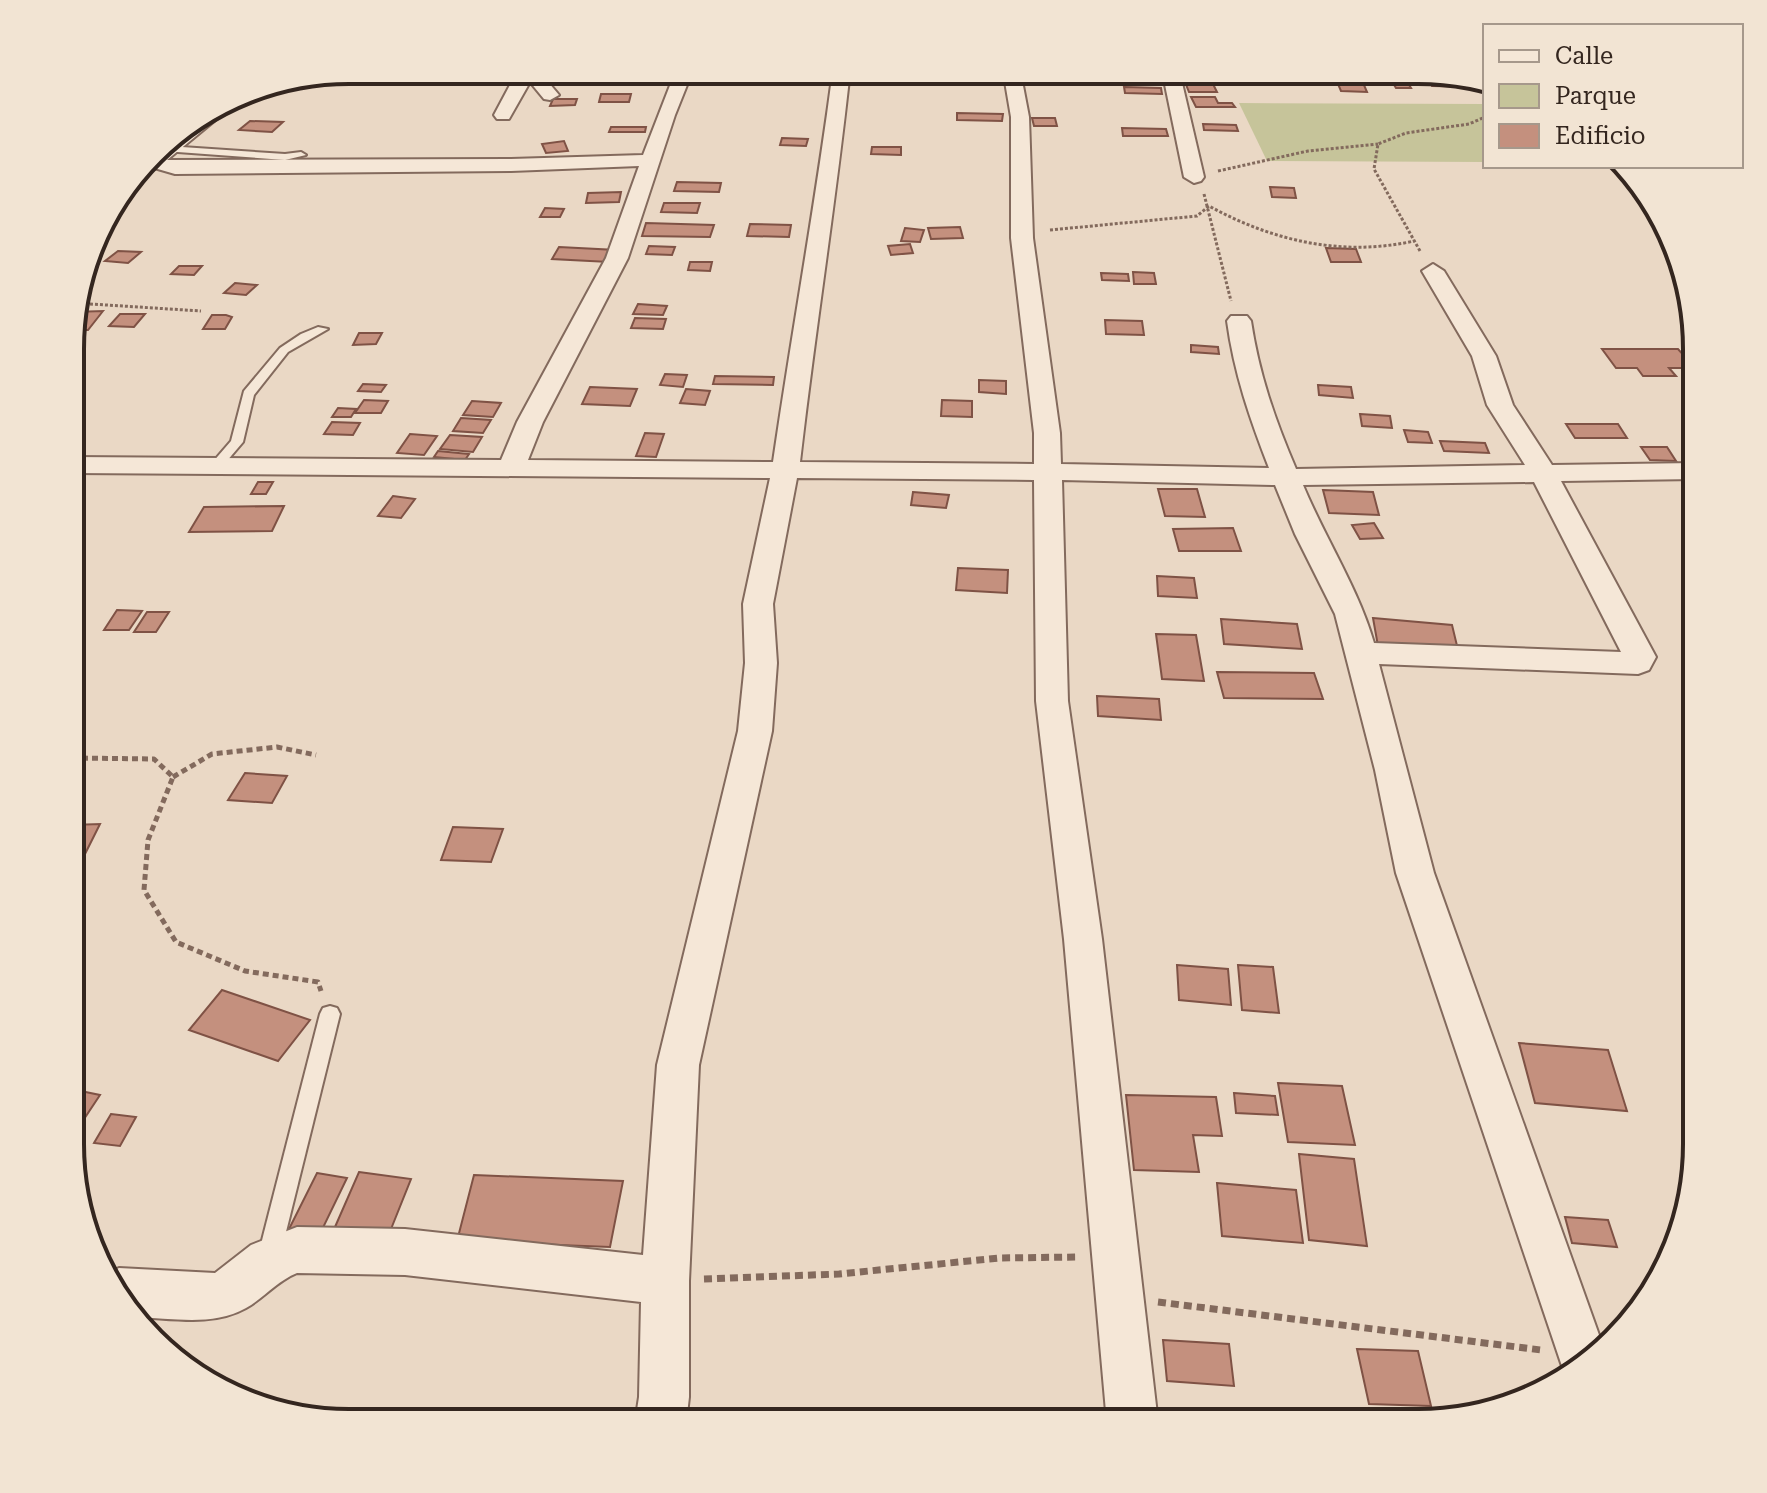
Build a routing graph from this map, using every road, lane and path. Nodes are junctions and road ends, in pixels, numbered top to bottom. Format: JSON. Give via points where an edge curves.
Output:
{"nodes":[{"id":1,"x":520,"y":85,"type":"edge"},
{"id":2,"x":541,"y":85,"type":"edge"},
{"id":3,"x":679,"y":85,"type":"edge"},
{"id":4,"x":840,"y":85,"type":"edge"},
{"id":5,"x":1014,"y":85,"type":"edge"},
{"id":6,"x":1174,"y":85,"type":"edge"},
{"id":7,"x":550,"y":95,"type":"dead end"},
{"id":8,"x":503,"y":115,"type":"dead end"},
{"id":9,"x":1483,"y":118,"type":"edge"},
{"id":10,"x":1378,"y":144,"type":"junction"},
{"id":11,"x":175,"y":150,"type":"edge"},
{"id":12,"x":301,"y":155,"type":"dead end"},
{"id":13,"x":652,"y":160,"type":"junction"},
{"id":14,"x":160,"y":165,"type":"edge"},
{"id":15,"x":1196,"y":179,"type":"junction"},
{"id":16,"x":1209,"y":206,"type":"junction"},
{"id":17,"x":1021,"y":231,"type":"junction"},
{"id":18,"x":1414,"y":241,"type":"junction"},
{"id":19,"x":1433,"y":271,"type":"joint"},
{"id":20,"x":88,"y":304,"type":"edge"},
{"id":21,"x":201,"y":311,"type":"dead end"},
{"id":22,"x":1239,"y":321,"type":"joint"},
{"id":23,"x":322,"y":329,"type":"dead end"},
{"id":24,"x":84,"y":465,"type":"edge"},
{"id":25,"x":216,"y":466,"type":"junction"},
{"id":26,"x":511,"y":469,"type":"junction"},
{"id":27,"x":785,"y":471,"type":"junction"},
{"id":28,"x":1682,"y":471,"type":"edge"},
{"id":29,"x":1046,"y":472,"type":"junction"},
{"id":30,"x":1544,"y":474,"type":"junction"},
{"id":31,"x":1287,"y":477,"type":"junction"},
{"id":32,"x":1360,"y":653,"type":"junction"},
{"id":33,"x":316,"y":755,"type":"dead end"},
{"id":34,"x":85,"y":758,"type":"edge"},
{"id":35,"x":173,"y":777,"type":"junction"},
{"id":36,"x":330,"y":1014,"type":"joint"},
{"id":37,"x":1118,"y":1256,"type":"junction"},
{"id":38,"x":268,"y":1261,"type":"junction"},
{"id":39,"x":665,"y":1281,"type":"junction"},
{"id":40,"x":130,"y":1293,"type":"edge"},
{"id":41,"x":1122,"y":1298,"type":"junction"},
{"id":42,"x":1581,"y":1352,"type":"edge"},
{"id":43,"x":1576,"y":1356,"type":"edge"},
{"id":44,"x":1132,"y":1408,"type":"edge"},
{"id":45,"x":662,"y":1409,"type":"edge"}],
"edges":[{"from":1,"to":8,"type":"street"},
{"from":2,"to":7,"type":"street"},
{"from":3,"to":13,"type":"street"},
{"from":4,"to":27,"type":"street"},
{"from":5,"to":17,"type":"street","via":[[1020,117]]},
{"from":6,"to":15,"type":"street"},
{"from":9,"to":10,"type":"path"},
{"from":10,"to":15,"type":"path","via":[[1308,151]]},
{"from":10,"to":18,"type":"path","via":[[1374,169]]},
{"from":11,"to":12,"type":"lane"},
{"from":13,"to":14,"type":"street"},
{"from":13,"to":26,"type":"street","via":[[617,258],[530,422]]},
{"from":15,"to":16,"type":"path"},
{"from":16,"to":17,"type":"path","via":[[1197,216]]},
{"from":16,"to":18,"type":"path","via":[[1237,224],[1336,247],[1386,250]]},
{"from":16,"to":22,"type":"path"},
{"from":17,"to":29,"type":"street","via":[[1047,433]]},
{"from":18,"to":19,"type":"path"},
{"from":19,"to":30,"type":"street","via":[[1484,356],[1500,405]]},
{"from":20,"to":21,"type":"path"},
{"from":22,"to":31,"type":"street","via":[[1257,406]]},
{"from":23,"to":25,"type":"lane","via":[[284,350],[248,394],[237,442]]},
{"from":24,"to":25,"type":"street"},
{"from":25,"to":26,"type":"street"},
{"from":26,"to":27,"type":"street"},
{"from":27,"to":29,"type":"street"},
{"from":27,"to":39,"type":"street","via":[[758,604],[761,663],[755,731],[678,1065]]},
{"from":28,"to":30,"type":"street"},
{"from":29,"to":31,"type":"street"},
{"from":29,"to":37,"type":"street","via":[[1052,701]]},
{"from":30,"to":31,"type":"street"},
{"from":30,"to":32,"type":"street","via":[[1640,657],[1638,663]]},
{"from":31,"to":32,"type":"street","via":[[1350,614]]},
{"from":32,"to":42,"type":"street","via":[[1415,873]]},
{"from":33,"to":35,"type":"path","via":[[277,747],[212,754]]},
{"from":34,"to":35,"type":"path","via":[[154,759]]},
{"from":35,"to":36,"type":"path","via":[[148,840],[144,890],[176,942],[245,971],[318,982]]},
{"from":36,"to":38,"type":"lane"},
{"from":37,"to":39,"type":"path","via":[[999,1258],[839,1274]]},
{"from":37,"to":41,"type":"street"},
{"from":38,"to":39,"type":"street","via":[[297,1250],[405,1252]]},
{"from":38,"to":40,"type":"street","via":[[216,1297]]},
{"from":39,"to":45,"type":"street"},
{"from":41,"to":43,"type":"path"},
{"from":41,"to":44,"type":"street"}]}
